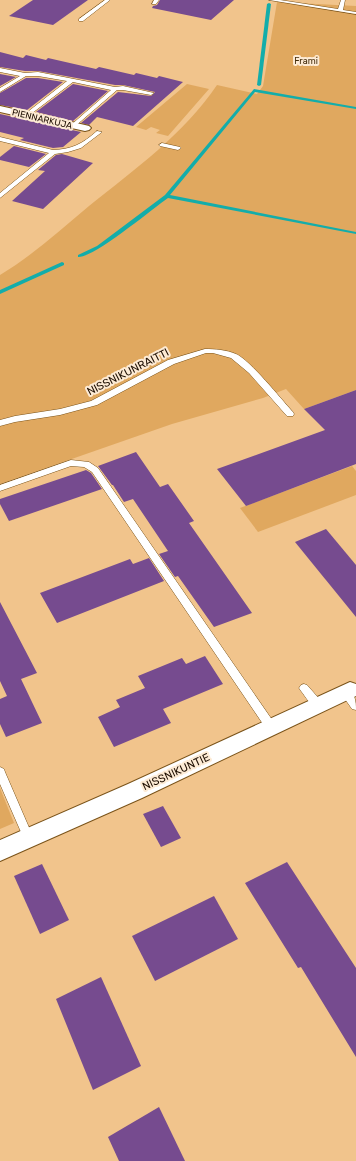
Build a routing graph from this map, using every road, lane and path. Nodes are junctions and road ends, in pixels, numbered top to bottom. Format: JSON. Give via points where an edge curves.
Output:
{"nodes":[{"id":1,"x":108,"y":0,"type":"edge"},
{"id":2,"x":271,"y":0,"type":"edge"},
{"id":3,"x":343,"y":0,"type":"edge"},
{"id":4,"x":340,"y":11,"type":"junction"},
{"id":5,"x":356,"y":13,"type":"edge"},
{"id":6,"x":81,"y":20,"type":"dead end"},
{"id":7,"x":0,"y":70,"type":"edge"},
{"id":8,"x":25,"y":75,"type":"junction"},
{"id":9,"x":71,"y":81,"type":"junction"},
{"id":10,"x":114,"y":89,"type":"junction"},
{"id":11,"x":0,"y":90,"type":"edge"},
{"id":12,"x":151,"y":94,"type":"dead end"},
{"id":13,"x":0,"y":109,"type":"edge"},
{"id":14,"x":27,"y":115,"type":"junction"},
{"id":15,"x":73,"y":126,"type":"junction"},
{"id":16,"x":84,"y":128,"type":"dead end"},
{"id":17,"x":99,"y":132,"type":"dead end"},
{"id":18,"x":0,"y":139,"type":"edge"},
{"id":19,"x":162,"y":145,"type":"dead end"},
{"id":20,"x":178,"y":148,"type":"dead end"},
{"id":21,"x":53,"y":152,"type":"junction"},
{"id":22,"x":0,"y":196,"type":"edge"},
{"id":23,"x":290,"y":414,"type":"dead end"},
{"id":24,"x":0,"y":423,"type":"edge"},
{"id":25,"x":0,"y":488,"type":"edge"},
{"id":26,"x":304,"y":688,"type":"dead end"},
{"id":27,"x":352,"y":694,"type":"edge"},
{"id":28,"x":318,"y":705,"type":"junction"},
{"id":29,"x":271,"y":727,"type":"junction"},
{"id":30,"x":0,"y":772,"type":"edge"},
{"id":31,"x":30,"y":839,"type":"junction"},
{"id":32,"x":0,"y":851,"type":"edge"}],
"edges":[{"from":1,"to":6,"type":"lane"},
{"from":2,"to":4,"type":"lane","via":[[328,7]]},
{"from":3,"to":4,"type":"lane"},
{"from":4,"to":5,"type":"lane"},
{"from":7,"to":8,"type":"lane"},
{"from":8,"to":9,"type":"lane","via":[[54,76]]},
{"from":8,"to":11,"type":"lane"},
{"from":9,"to":10,"type":"lane"},
{"from":9,"to":14,"type":"lane"},
{"from":10,"to":12,"type":"lane","via":[[123,88]]},
{"from":10,"to":15,"type":"lane"},
{"from":13,"to":14,"type":"street","name":"PIENNARKUJA"},
{"from":14,"to":15,"type":"street","name":"PIENNARKUJA"},
{"from":15,"to":16,"type":"street","name":"PIENNARKUJA"},
{"from":17,"to":21,"type":"lane","via":[[82,147]]},
{"from":18,"to":21,"type":"lane"},
{"from":19,"to":20,"type":"lane"},
{"from":21,"to":22,"type":"lane"},
{"from":23,"to":24,"type":"lane","name":"NISSNIKUNRAITTI","via":[[252,371],[234,356],[205,351],[171,362],[94,403]]},
{"from":25,"to":29,"type":"lane","via":[[71,463],[86,464],[95,470]]},
{"from":26,"to":28,"type":"lane"},
{"from":27,"to":28,"type":"street","name":"NISSNIKUNTIE"},
{"from":28,"to":29,"type":"street","name":"NISSNIKUNTIE"},
{"from":29,"to":31,"type":"street","name":"NISSNIKUNTIE"},
{"from":30,"to":31,"type":"lane"},
{"from":31,"to":32,"type":"street","name":"NISSNIKUNTIE"}]}
